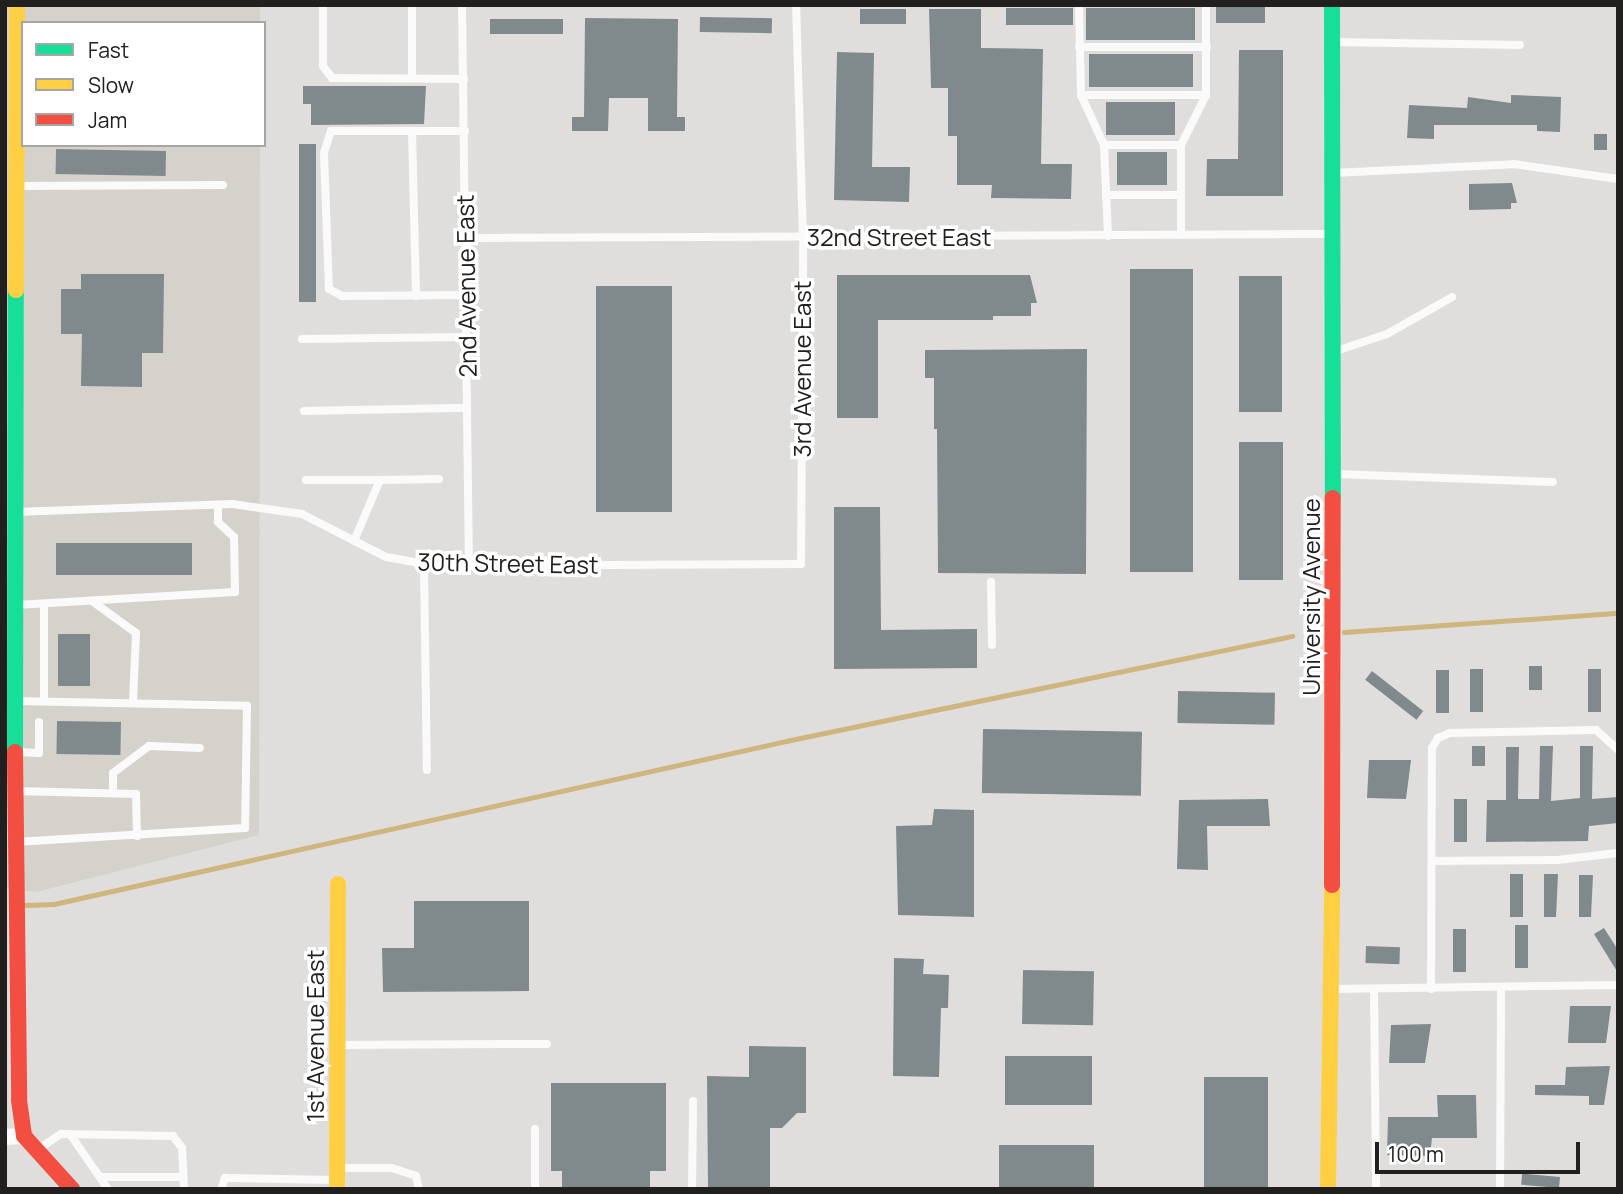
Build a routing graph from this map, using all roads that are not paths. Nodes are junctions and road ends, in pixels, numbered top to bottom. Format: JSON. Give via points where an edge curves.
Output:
{"nodes":[{"id":1,"x":17,"y":5,"type":"edge"},
{"id":2,"x":323,"y":5,"type":"edge"},
{"id":3,"x":412,"y":5,"type":"edge"},
{"id":4,"x":462,"y":5,"type":"edge"},
{"id":5,"x":796,"y":5,"type":"edge"},
{"id":6,"x":1079,"y":5,"type":"edge"},
{"id":7,"x":1206,"y":5,"type":"edge"},
{"id":8,"x":1332,"y":5,"type":"edge"},
{"id":9,"x":1332,"y":42,"type":"junction"},
{"id":10,"x":1520,"y":45,"type":"dead end"},
{"id":11,"x":1079,"y":47,"type":"junction"},
{"id":12,"x":1207,"y":47,"type":"junction"},
{"id":13,"x":412,"y":78,"type":"junction"},
{"id":14,"x":464,"y":79,"type":"junction"},
{"id":15,"x":1082,"y":95,"type":"junction"},
{"id":16,"x":1206,"y":95,"type":"junction"},
{"id":17,"x":20,"y":120,"type":"edge"},
{"id":18,"x":412,"y":131,"type":"junction"},
{"id":19,"x":465,"y":131,"type":"junction"},
{"id":20,"x":1104,"y":145,"type":"junction"},
{"id":21,"x":1181,"y":145,"type":"junction"},
{"id":22,"x":1333,"y":173,"type":"junction"},
{"id":23,"x":1618,"y":179,"type":"edge"},
{"id":24,"x":223,"y":185,"type":"dead end"},
{"id":25,"x":17,"y":186,"type":"junction"},
{"id":26,"x":1106,"y":195,"type":"junction"},
{"id":27,"x":1181,"y":195,"type":"junction"},
{"id":28,"x":1333,"y":234,"type":"junction"},
{"id":29,"x":1181,"y":235,"type":"junction"},
{"id":30,"x":1108,"y":236,"type":"junction"},
{"id":31,"x":465,"y":238,"type":"junction"},
{"id":32,"x":803,"y":238,"type":"junction"},
{"id":33,"x":466,"y":295,"type":"junction"},
{"id":34,"x":416,"y":296,"type":"junction"},
{"id":35,"x":1452,"y":297,"type":"dead end"},
{"id":36,"x":466,"y":337,"type":"junction"},
{"id":37,"x":302,"y":339,"type":"dead end"},
{"id":38,"x":1334,"y":352,"type":"junction"},
{"id":39,"x":467,"y":408,"type":"junction"},
{"id":40,"x":304,"y":411,"type":"dead end"},
{"id":41,"x":1334,"y":474,"type":"junction"},
{"id":42,"x":439,"y":479,"type":"dead end"},
{"id":43,"x":306,"y":480,"type":"dead end"},
{"id":44,"x":380,"y":480,"type":"junction"},
{"id":45,"x":1553,"y":482,"type":"dead end"},
{"id":46,"x":218,"y":505,"type":"junction"},
{"id":47,"x":11,"y":512,"type":"edge"},
{"id":48,"x":354,"y":541,"type":"junction"},
{"id":49,"x":424,"y":564,"type":"junction"},
{"id":50,"x":802,"y":565,"type":"joint"},
{"id":51,"x":469,"y":566,"type":"junction"},
{"id":52,"x":991,"y":582,"type":"dead end"},
{"id":53,"x":92,"y":601,"type":"junction"},
{"id":54,"x":44,"y":604,"type":"junction"},
{"id":55,"x":16,"y":605,"type":"junction"},
{"id":56,"x":992,"y":645,"type":"dead end"},
{"id":57,"x":14,"y":701,"type":"junction"},
{"id":58,"x":44,"y":701,"type":"junction"},
{"id":59,"x":133,"y":703,"type":"junction"},
{"id":60,"x":38,"y":722,"type":"dead end"},
{"id":61,"x":200,"y":748,"type":"dead end"},
{"id":62,"x":1618,"y":750,"type":"edge"},
{"id":63,"x":15,"y":752,"type":"junction"},
{"id":64,"x":428,"y":771,"type":"dead end"},
{"id":65,"x":15,"y":792,"type":"junction"},
{"id":66,"x":113,"y":792,"type":"junction"},
{"id":67,"x":137,"y":836,"type":"junction"},
{"id":68,"x":16,"y":842,"type":"junction"},
{"id":69,"x":1618,"y":853,"type":"edge"},
{"id":70,"x":1432,"y":860,"type":"junction"},
{"id":71,"x":338,"y":884,"type":"dead end"},
{"id":72,"x":1618,"y":985,"type":"edge"},
{"id":73,"x":1501,"y":988,"type":"junction"},
{"id":74,"x":1329,"y":989,"type":"junction"},
{"id":75,"x":1374,"y":989,"type":"junction"},
{"id":76,"x":1431,"y":989,"type":"junction"},
{"id":77,"x":547,"y":1044,"type":"dead end"},
{"id":78,"x":338,"y":1045,"type":"junction"},
{"id":79,"x":693,"y":1101,"type":"dead end"},
{"id":80,"x":535,"y":1129,"type":"dead end"},
{"id":81,"x":70,"y":1134,"type":"junction"},
{"id":82,"x":24,"y":1136,"type":"junction"},
{"id":83,"x":5,"y":1137,"type":"edge"},
{"id":84,"x":37,"y":1150,"type":"junction"},
{"id":85,"x":100,"y":1177,"type":"junction"},
{"id":86,"x":183,"y":1177,"type":"junction"},
{"id":87,"x":337,"y":1179,"type":"edge"},
{"id":88,"x":72,"y":1189,"type":"edge"},
{"id":89,"x":108,"y":1189,"type":"edge"},
{"id":90,"x":184,"y":1189,"type":"edge"},
{"id":91,"x":221,"y":1189,"type":"edge"},
{"id":92,"x":419,"y":1189,"type":"edge"},
{"id":93,"x":535,"y":1189,"type":"edge"},
{"id":94,"x":692,"y":1189,"type":"edge"},
{"id":95,"x":1328,"y":1189,"type":"edge"},
{"id":96,"x":1376,"y":1189,"type":"edge"},
{"id":97,"x":1500,"y":1189,"type":"edge"}],
"edges":[{"from":1,"to":17,"type":"street"},
{"from":2,"to":13,"type":"lane","via":[[323,66],[332,78]]},
{"from":3,"to":13,"type":"lane"},
{"from":4,"to":14,"type":"lane","name":"2nd Avenue East"},
{"from":5,"to":32,"type":"lane","name":"3rd Avenue East"},
{"from":6,"to":11,"type":"lane"},
{"from":7,"to":12,"type":"lane"},
{"from":8,"to":9,"type":"street","name":"University Avenue"},
{"from":9,"to":10,"type":"lane"},
{"from":9,"to":22,"type":"street","name":"University Avenue"},
{"from":11,"to":12,"type":"lane"},
{"from":11,"to":15,"type":"lane"},
{"from":12,"to":16,"type":"lane"},
{"from":13,"to":14,"type":"lane"},
{"from":14,"to":19,"type":"lane","name":"2nd Avenue East"},
{"from":15,"to":16,"type":"lane"},
{"from":15,"to":20,"type":"lane"},
{"from":16,"to":21,"type":"lane"},
{"from":17,"to":25,"type":"street"},
{"from":18,"to":19,"type":"lane"},
{"from":18,"to":34,"type":"lane"},
{"from":18,"to":34,"type":"lane","via":[[331,131],[324,153],[329,289],[342,296]]},
{"from":19,"to":31,"type":"lane","name":"2nd Avenue East"},
{"from":20,"to":21,"type":"lane"},
{"from":20,"to":26,"type":"lane"},
{"from":21,"to":27,"type":"lane"},
{"from":22,"to":23,"type":"lane","via":[[1514,164]]},
{"from":22,"to":28,"type":"street","name":"University Avenue"},
{"from":24,"to":25,"type":"lane"},
{"from":25,"to":47,"type":"street"},
{"from":26,"to":27,"type":"lane"},
{"from":26,"to":30,"type":"lane"},
{"from":27,"to":29,"type":"lane"},
{"from":28,"to":29,"type":"lane","name":"32nd Street East"},
{"from":28,"to":38,"type":"street","name":"University Avenue"},
{"from":29,"to":30,"type":"lane","name":"32nd Street East"},
{"from":30,"to":32,"type":"lane","name":"32nd Street East"},
{"from":31,"to":32,"type":"lane","name":"32nd Street East"},
{"from":31,"to":33,"type":"lane","name":"2nd Avenue East"},
{"from":32,"to":50,"type":"lane","name":"3rd Avenue East"},
{"from":33,"to":34,"type":"lane"},
{"from":33,"to":36,"type":"lane","name":"2nd Avenue East"},
{"from":35,"to":38,"type":"lane","via":[[1387,334]]},
{"from":36,"to":37,"type":"lane"},
{"from":36,"to":39,"type":"lane","name":"2nd Avenue East"},
{"from":38,"to":41,"type":"street","name":"University Avenue"},
{"from":39,"to":40,"type":"lane"},
{"from":39,"to":51,"type":"lane","name":"2nd Avenue East"},
{"from":41,"to":45,"type":"lane"},
{"from":41,"to":74,"type":"street","name":"University Avenue"},
{"from":42,"to":44,"type":"lane"},
{"from":43,"to":44,"type":"lane"},
{"from":44,"to":48,"type":"lane"},
{"from":46,"to":47,"type":"lane","name":"30th Street East"},
{"from":46,"to":48,"type":"lane","name":"30th Street East","via":[[302,514]]},
{"from":46,"to":53,"type":"lane","via":[[218,522],[234,537],[235,592]]},
{"from":47,"to":55,"type":"street"},
{"from":48,"to":49,"type":"lane","name":"30th Street East","via":[[386,557]]},
{"from":49,"to":51,"type":"lane","name":"30th Street East"},
{"from":49,"to":64,"type":"lane"},
{"from":50,"to":51,"type":"lane","name":"30th Street East"},
{"from":52,"to":56,"type":"lane"},
{"from":53,"to":54,"type":"lane"},
{"from":53,"to":59,"type":"lane","via":[[136,633]]},
{"from":54,"to":55,"type":"lane"},
{"from":54,"to":58,"type":"lane"},
{"from":55,"to":57,"type":"street"},
{"from":57,"to":58,"type":"lane"},
{"from":57,"to":63,"type":"street"},
{"from":58,"to":59,"type":"lane"},
{"from":59,"to":67,"type":"lane","via":[[247,706],[245,828]]},
{"from":60,"to":63,"type":"lane","via":[[39,753]]},
{"from":61,"to":66,"type":"lane","via":[[149,746],[113,773]]},
{"from":62,"to":70,"type":"lane","via":[[1596,730],[1450,733],[1438,738],[1432,748]]},
{"from":63,"to":65,"type":"street"},
{"from":65,"to":66,"type":"lane"},
{"from":65,"to":68,"type":"street"},
{"from":66,"to":67,"type":"lane","via":[[136,794]]},
{"from":67,"to":68,"type":"lane"},
{"from":68,"to":82,"type":"street","via":[[19,1100]]},
{"from":69,"to":70,"type":"lane","via":[[1557,860]]},
{"from":70,"to":76,"type":"lane"},
{"from":71,"to":78,"type":"street","name":"1st Avenue East"},
{"from":72,"to":73,"type":"lane"},
{"from":73,"to":76,"type":"lane"},
{"from":73,"to":97,"type":"lane"},
{"from":74,"to":75,"type":"lane"},
{"from":74,"to":95,"type":"street","name":"University Avenue"},
{"from":75,"to":76,"type":"lane"},
{"from":75,"to":96,"type":"lane"},
{"from":77,"to":78,"type":"lane"},
{"from":78,"to":87,"type":"street","name":"1st Avenue East"},
{"from":79,"to":94,"type":"lane"},
{"from":80,"to":93,"type":"lane"},
{"from":81,"to":84,"type":"lane","via":[[61,1134]]},
{"from":81,"to":85,"type":"lane"},
{"from":81,"to":86,"type":"lane","via":[[173,1136],[182,1148]]},
{"from":82,"to":83,"type":"street"},
{"from":82,"to":84,"type":"street"},
{"from":84,"to":88,"type":"street"},
{"from":85,"to":86,"type":"lane"},
{"from":85,"to":89,"type":"lane"},
{"from":86,"to":90,"type":"lane"},
{"from":87,"to":91,"type":"lane","via":[[225,1178]]},
{"from":87,"to":92,"type":"lane","via":[[392,1168],[416,1176]]}]}
